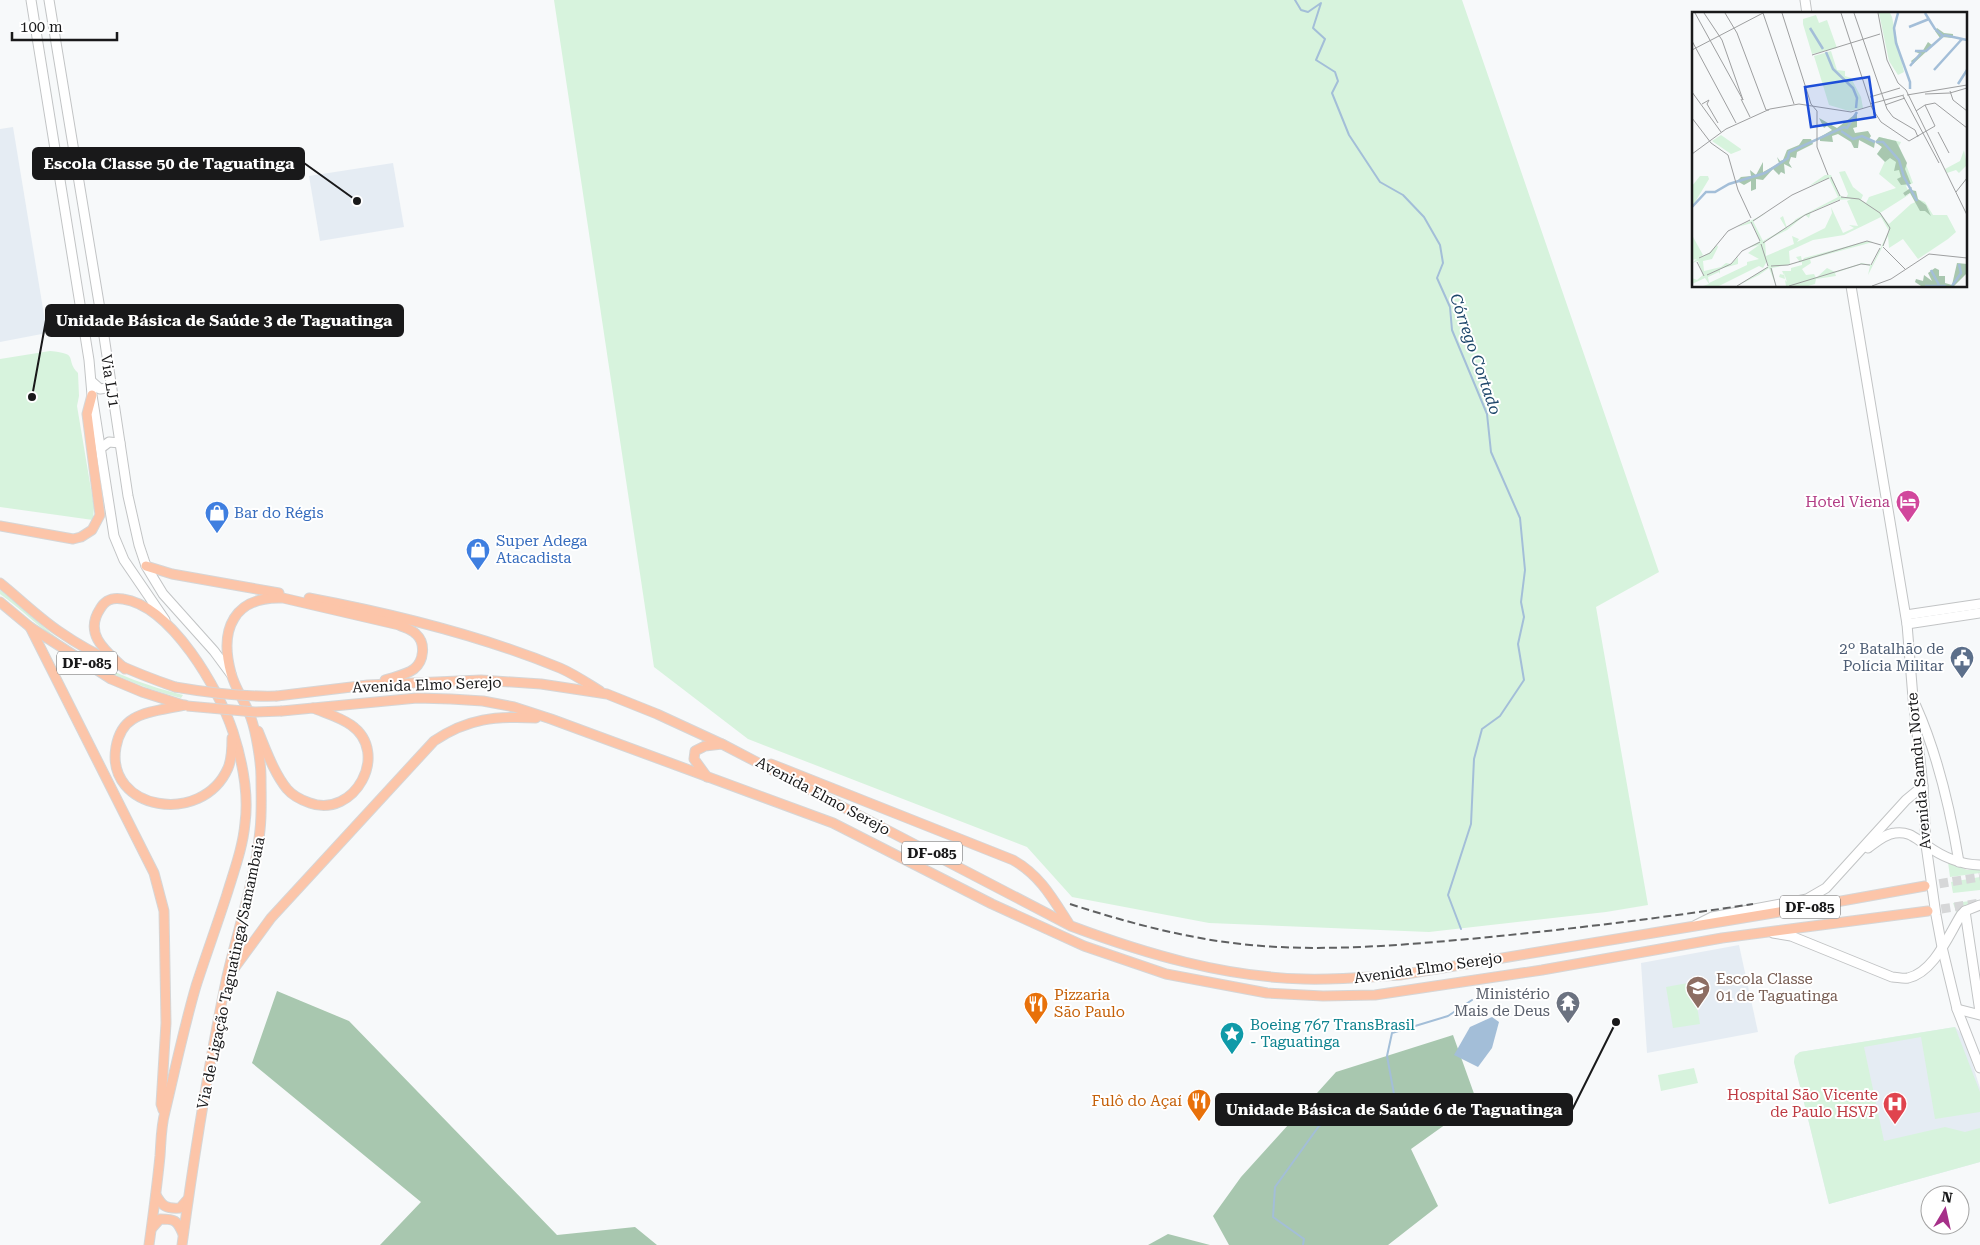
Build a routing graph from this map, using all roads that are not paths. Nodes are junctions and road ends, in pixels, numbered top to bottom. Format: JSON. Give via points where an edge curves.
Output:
{"nodes":[{"id":1,"x":32,"y":4,"type":"edge"},
{"id":2,"x":49,"y":4,"type":"edge"},
{"id":3,"x":36,"y":29,"type":"junction"},
{"id":4,"x":54,"y":29,"type":"junction"},
{"id":5,"x":1851,"y":288,"type":"edge"},
{"id":6,"x":92,"y":382,"type":"junction"},
{"id":7,"x":110,"y":385,"type":"junction"},
{"id":8,"x":92,"y":395,"type":"junction"},
{"id":9,"x":120,"y":443,"type":"junction"},
{"id":10,"x":101,"y":448,"type":"junction"},
{"id":11,"x":0,"y":526,"type":"edge"},
{"id":12,"x":146,"y":566,"type":"junction"},
{"id":13,"x":0,"y":583,"type":"edge"},
{"id":14,"x":0,"y":602,"type":"edge"},
{"id":15,"x":1980,"y":604,"type":"edge"},
{"id":16,"x":1980,"y":613,"type":"edge"},
{"id":17,"x":165,"y":620,"type":"junction"},
{"id":18,"x":1906,"y":620,"type":"junction"},
{"id":19,"x":30,"y":627,"type":"junction"},
{"id":20,"x":124,"y":669,"type":"junction"},
{"id":21,"x":231,"y":674,"type":"junction"},
{"id":22,"x":368,"y":686,"type":"junction"},
{"id":23,"x":607,"y":694,"type":"junction"},
{"id":24,"x":1913,"y":698,"type":"junction"},
{"id":25,"x":186,"y":706,"type":"junction"},
{"id":26,"x":310,"y":707,"type":"junction"},
{"id":27,"x":252,"y":719,"type":"junction"},
{"id":28,"x":551,"y":719,"type":"junction"},
{"id":29,"x":233,"y":730,"type":"junction"},
{"id":30,"x":724,"y":744,"type":"junction"},
{"id":31,"x":708,"y":778,"type":"junction"},
{"id":32,"x":1923,"y":786,"type":"junction"},
{"id":33,"x":1926,"y":845,"type":"junction"},
{"id":34,"x":1853,"y":858,"type":"junction"},
{"id":35,"x":1959,"y":862,"type":"junction"},
{"id":36,"x":1979,"y":865,"type":"edge"},
{"id":37,"x":1925,"y":886,"type":"tunnel mouth"},
{"id":38,"x":1980,"y":905,"type":"edge"},
{"id":39,"x":1928,"y":911,"type":"tunnel mouth"},
{"id":40,"x":1965,"y":911,"type":"junction"},
{"id":41,"x":1696,"y":925,"type":"junction"},
{"id":42,"x":1071,"y":926,"type":"junction"},
{"id":43,"x":1763,"y":932,"type":"junction"},
{"id":44,"x":1942,"y":947,"type":"junction"},
{"id":45,"x":227,"y":978,"type":"junction"},
{"id":46,"x":1957,"y":1009,"type":"junction"},
{"id":47,"x":1980,"y":1014,"type":"edge"},
{"id":48,"x":1980,"y":1068,"type":"edge"},
{"id":49,"x":164,"y":1116,"type":"junction"},
{"id":50,"x":156,"y":1194,"type":"junction"},
{"id":51,"x":188,"y":1198,"type":"junction"},
{"id":52,"x":151,"y":1229,"type":"junction"},
{"id":53,"x":183,"y":1234,"type":"junction"},
{"id":54,"x":149,"y":1245,"type":"edge"},
{"id":55,"x":182,"y":1245,"type":"edge"}],
"edges":[{"from":1,"to":2,"type":"main road","via":[[34,11],[40,12],[46,11]]},
{"from":1,"to":3,"type":"main road","name":"Via LJ1"},
{"from":2,"to":4,"type":"main road","name":"Via LJ1"},
{"from":3,"to":4,"type":"main road","via":[[36,26],[44,25]]},
{"from":3,"to":6,"type":"main road","name":"Via LJ1"},
{"from":4,"to":7,"type":"main road","name":"Via LJ1"},
{"from":5,"to":18,"type":"main road","name":"Avenida Samdu Norte"},
{"from":6,"to":7,"type":"main road","via":[[100,389]]},
{"from":6,"to":8,"type":"main road","name":"Via LJ1"},
{"from":7,"to":9,"type":"main road","name":"Via LJ1"},
{"from":8,"to":10,"type":"main road","name":"Via LJ1"},
{"from":8,"to":11,"type":"main road","via":[[87,414],[100,515],[92,530],[73,539]]},
{"from":9,"to":10,"type":"main road","via":[[109,442]]},
{"from":9,"to":12,"type":"main road","name":"Via LJ1"},
{"from":10,"to":17,"type":"main road","name":"Via LJ1","via":[[114,536],[124,560]]},
{"from":12,"to":21,"type":"main road","name":"Via LJ1","via":[[163,594]]},
{"from":12,"to":23,"type":"main road","via":[[172,574],[419,621],[561,669]]},
{"from":13,"to":20,"type":"main road","name":"Avenida Elmo Serejo","number":"DF-085","via":[[59,632]]},
{"from":14,"to":19,"type":"main road","name":"Avenida Elmo Serejo","number":"DF-085"},
{"from":15,"to":18,"type":"main road"},
{"from":16,"to":18,"type":"main road"},
{"from":17,"to":20,"type":"main road","name":"Via de Ligação Taguatinga/Samambaia","via":[[125,599],[104,601],[94,618],[98,642]]},
{"from":17,"to":29,"type":"main road","name":"Via de Ligação Taguatinga/Samambaia","via":[[196,659]]},
{"from":18,"to":24,"type":"main road","name":"Avenida Samdu Norte"},
{"from":19,"to":25,"type":"main road","name":"Avenida Elmo Serejo","number":"DF-085","via":[[111,679]]},
{"from":19,"to":49,"type":"main road","via":[[154,873],[164,911],[166,1023],[161,1104]]},
{"from":20,"to":22,"type":"main road","name":"Avenida Elmo Serejo","number":"DF-085","bridge":true,"via":[[175,687],[215,694],[278,696]]},
{"from":21,"to":22,"type":"main road","name":"Via de Ligação Taguatinga/Samambaia","via":[[227,652],[232,619],[254,601],[266,597],[283,598],[399,625],[418,636],[423,650],[419,664],[413,670]]},
{"from":21,"to":27,"type":"main road","name":"Via de Ligação Taguatinga/Samambaia"},
{"from":22,"to":23,"type":"main road","name":"Avenida Elmo Serejo","number":"DF-085","via":[[480,680],[541,684]]},
{"from":23,"to":30,"type":"main road","name":"Avenida Elmo Serejo","number":"DF-085"},
{"from":24,"to":32,"type":"main road","name":"Avenida Samdu Norte"},
{"from":24,"to":35,"type":"main road","via":[[1939,764]]},
{"from":25,"to":26,"type":"main road","name":"Avenida Elmo Serejo","number":"DF-085","bridge":true,"via":[[245,712]]},
{"from":25,"to":29,"type":"main road","via":[[141,715],[125,725],[117,739],[114,759],[120,779],[133,793],[153,803],[182,805],[206,796],[220,782],[228,767]]},
{"from":26,"to":27,"type":"main road","via":[[351,725],[368,746],[369,758],[362,784],[343,801],[331,805],[316,805],[287,789]]},
{"from":26,"to":28,"type":"main road","name":"Avenida Elmo Serejo","number":"DF-085","via":[[417,698],[451,699],[514,707]]},
{"from":27,"to":45,"type":"main road","name":"Via de Ligação Taguatinga/Samambaia","via":[[261,770],[260,829]]},
{"from":28,"to":31,"type":"main road","name":"Avenida Elmo Serejo","number":"DF-085"},
{"from":28,"to":45,"type":"main road","via":[[490,718],[452,729],[434,741],[271,918]]},
{"from":29,"to":49,"type":"main road","name":"Via de Ligação Taguatinga/Samambaia","via":[[246,794],[245,824],[238,860],[196,988]]},
{"from":30,"to":31,"type":"main road","via":[[705,746],[695,751],[694,759]]},
{"from":30,"to":42,"type":"main road","name":"Avenida Elmo Serejo","number":"DF-085"},
{"from":30,"to":42,"type":"main road","via":[[1013,860],[1028,868],[1042,883]]},
{"from":31,"to":43,"type":"main road","name":"Avenida Elmo Serejo","number":"DF-085","via":[[834,824],[992,904],[1084,946],[1166,974],[1267,994],[1375,995]]},
{"from":32,"to":33,"type":"main road","name":"Avenida Samdu Norte"},
{"from":32,"to":34,"type":"main road"},
{"from":33,"to":34,"type":"main road","via":[[1914,836],[1893,833]]},
{"from":33,"to":35,"type":"main road"},
{"from":33,"to":44,"type":"main road","name":"Avenida Samdu Norte"},
{"from":34,"to":41,"type":"main road","via":[[1826,888],[1807,899],[1712,917]]},
{"from":35,"to":36,"type":"main road"},
{"from":37,"to":41,"type":"main road","name":"Avenida Elmo Serejo","number":"DF-085"},
{"from":38,"to":40,"type":"main road"},
{"from":39,"to":43,"type":"main road","name":"Avenida Elmo Serejo","number":"DF-085"},
{"from":40,"to":44,"type":"main road"},
{"from":40,"to":47,"type":"main road"},
{"from":41,"to":42,"type":"main road","name":"Avenida Elmo Serejo","number":"DF-085","via":[[1400,975],[1343,980],[1270,977],[1215,969],[1169,959]]},
{"from":43,"to":44,"type":"main road","via":[[1791,936],[1892,977],[1907,978],[1919,974],[1933,963]]},
{"from":44,"to":46,"type":"main road","name":"Avenida Samdu Norte"},
{"from":45,"to":51,"type":"main road","name":"Via de Ligação Taguatinga/Samambaia","via":[[209,1065]]},
{"from":46,"to":47,"type":"main road"},
{"from":46,"to":48,"type":"main road","name":"Avenida Samdu Norte"},
{"from":49,"to":50,"type":"main road","name":"Via de Ligação Taguatinga/Samambaia"},
{"from":50,"to":51,"type":"main road","via":[[166,1208],[180,1208]]},
{"from":50,"to":52,"type":"main road","name":"Via de Ligação Taguatinga/Samambaia"},
{"from":51,"to":53,"type":"main road","name":"Via de Ligação Taguatinga/Samambaia"},
{"from":52,"to":53,"type":"main road","via":[[160,1219],[175,1220]]},
{"from":52,"to":54,"type":"main road","name":"Via de Ligação Taguatinga/Samambaia"},
{"from":53,"to":55,"type":"main road","name":"Via de Ligação Taguatinga/Samambaia"}]}
